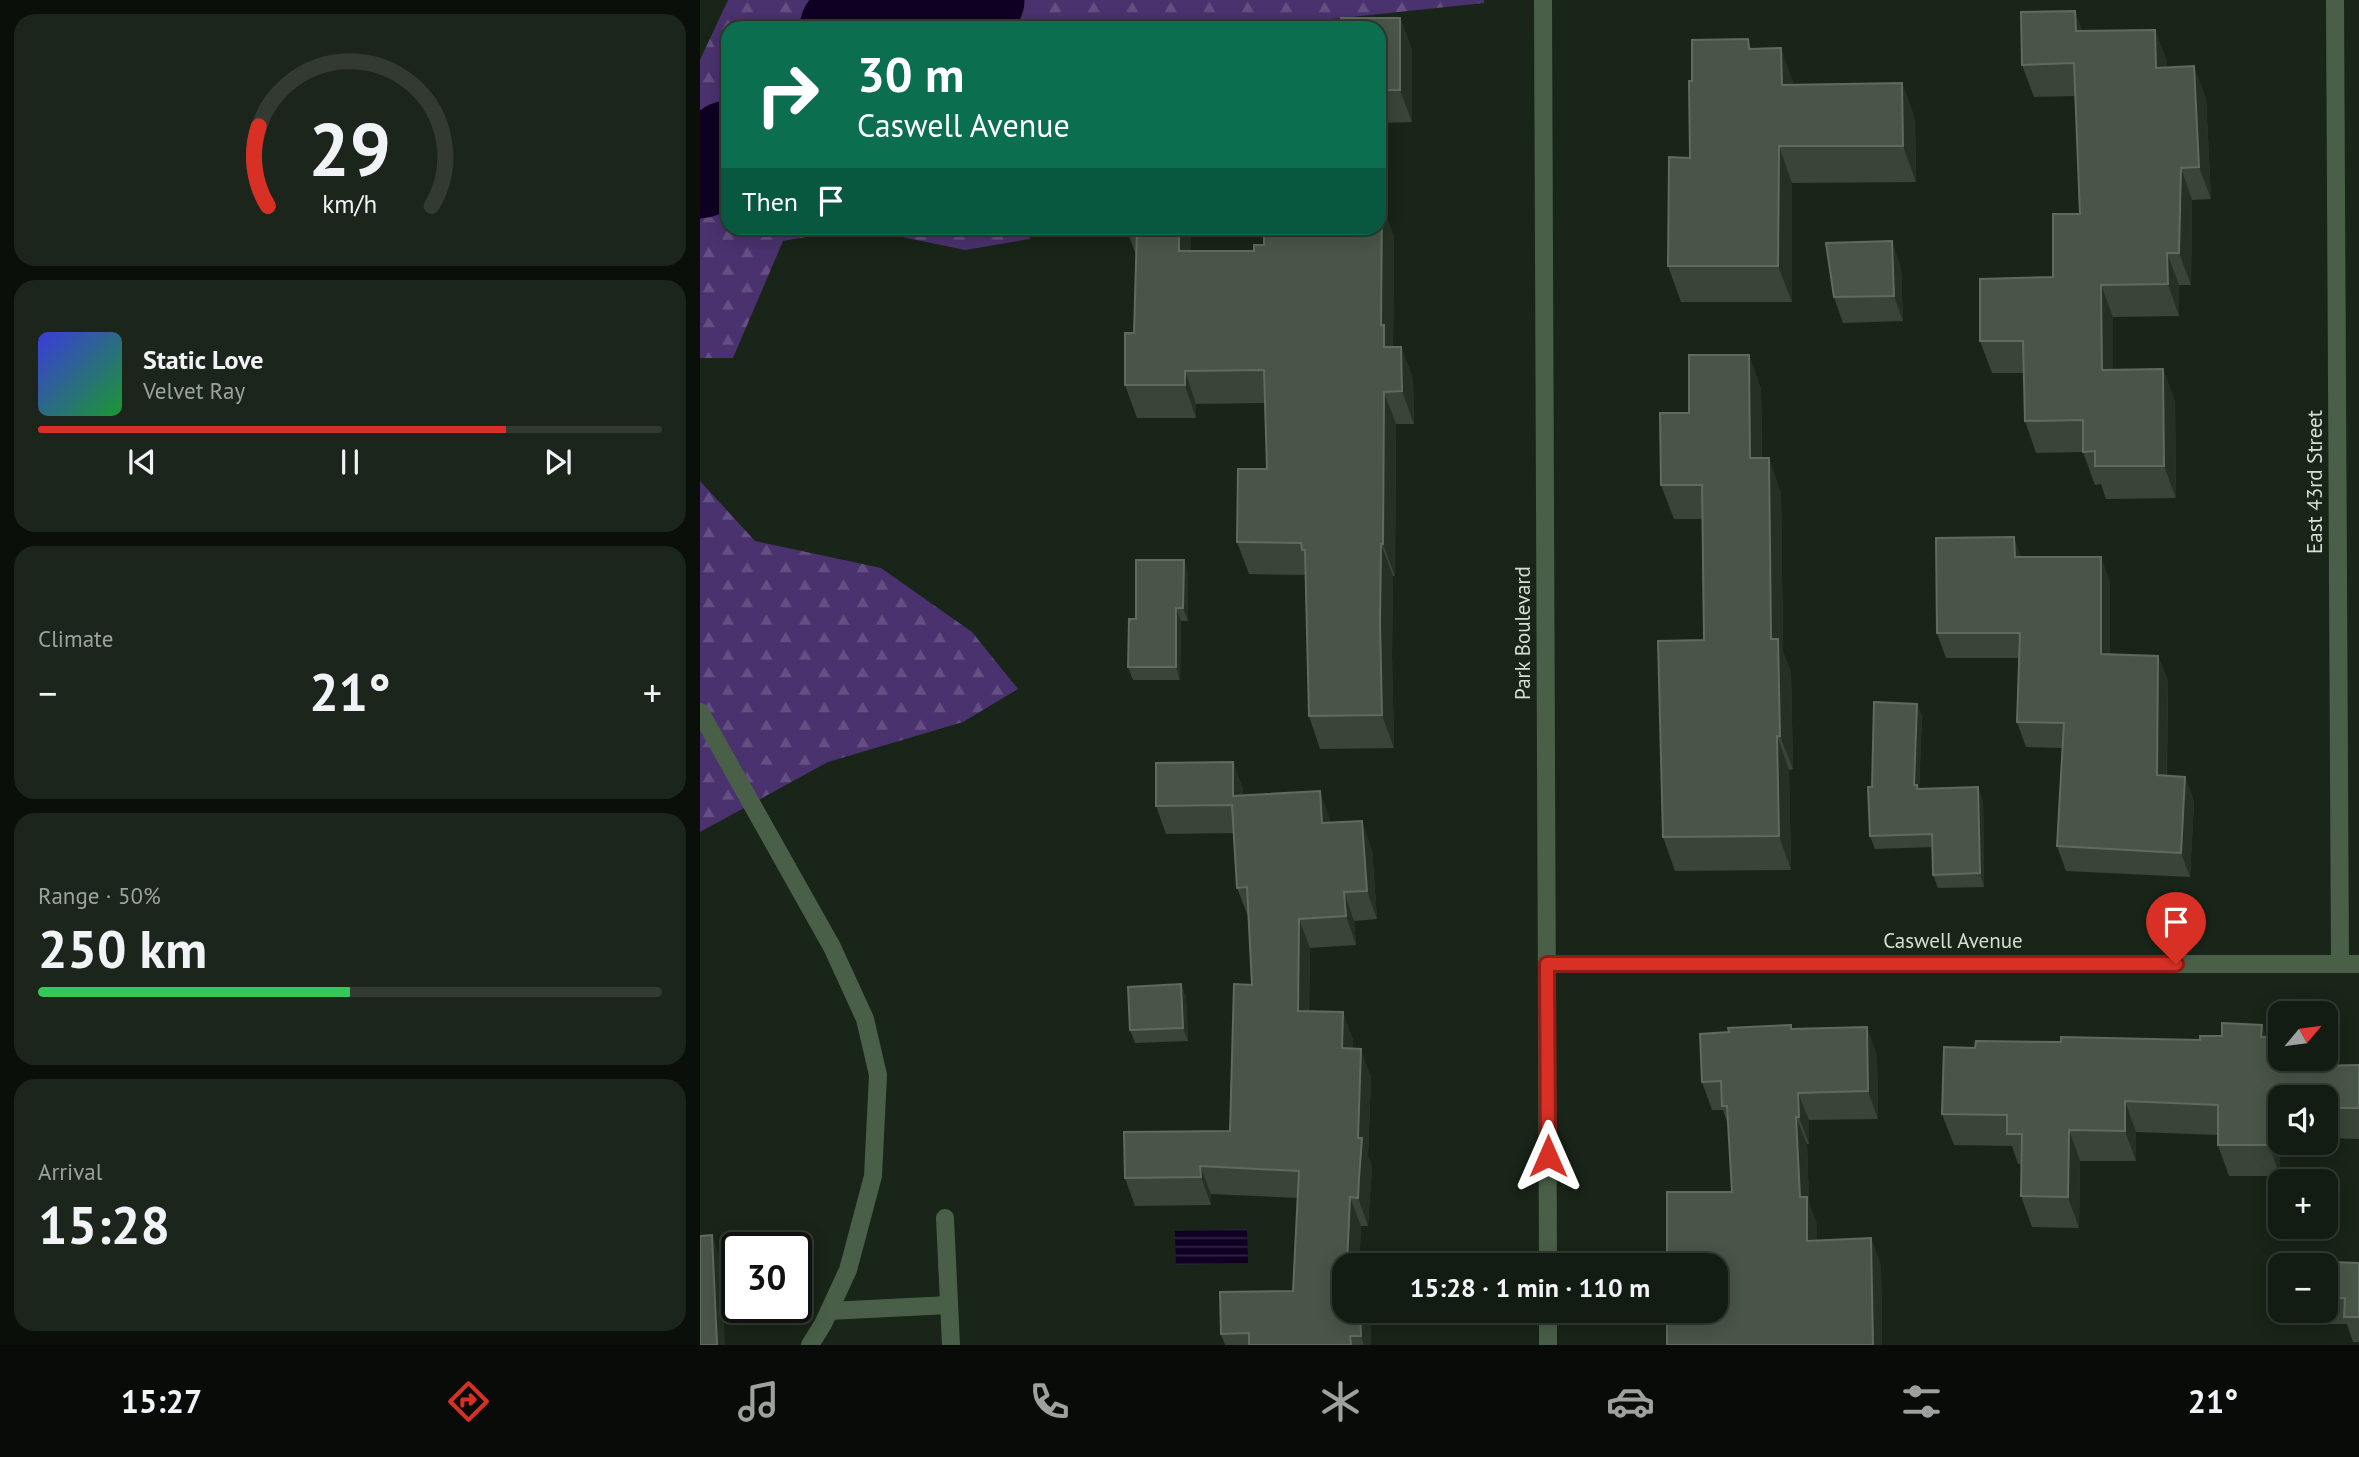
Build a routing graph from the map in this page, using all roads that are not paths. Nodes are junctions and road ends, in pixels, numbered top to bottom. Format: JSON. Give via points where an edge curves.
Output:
{"nodes":[{"id":1,"x":1543,"y":0,"type":"edge"},
{"id":2,"x":2335,"y":0,"type":"edge"},
{"id":3,"x":700,"y":712,"type":"edge"},
{"id":4,"x":1547,"y":964,"type":"junction"},
{"id":5,"x":2340,"y":964,"type":"junction"},
{"id":6,"x":2359,"y":964,"type":"edge"},
{"id":7,"x":945,"y":1218,"type":"dead end"},
{"id":8,"x":1548,"y":1253,"type":"edge"},
{"id":9,"x":949,"y":1305,"type":"junction"},
{"id":10,"x":829,"y":1311,"type":"junction"},
{"id":11,"x":1548,"y":1323,"type":"edge"},
{"id":12,"x":810,"y":1345,"type":"edge"},
{"id":13,"x":951,"y":1345,"type":"edge"},
{"id":14,"x":1548,"y":1345,"type":"edge"}],
"edges":[{"from":1,"to":4,"type":"street","name":"Park Boulevard"},
{"from":2,"to":5,"type":"street","name":"East 43rd Street"},
{"from":3,"to":10,"type":"street","via":[[832,947],[866,1019],[878,1075],[873,1176],[848,1270]]},
{"from":4,"to":5,"type":"street","name":"Caswell Avenue"},
{"from":4,"to":8,"type":"street","name":"Park Boulevard"},
{"from":5,"to":6,"type":"street","name":"Caswell Avenue"},
{"from":7,"to":9,"type":"street"},
{"from":9,"to":10,"type":"street"},
{"from":9,"to":13,"type":"street"},
{"from":10,"to":12,"type":"street"},
{"from":11,"to":14,"type":"street"}]}
